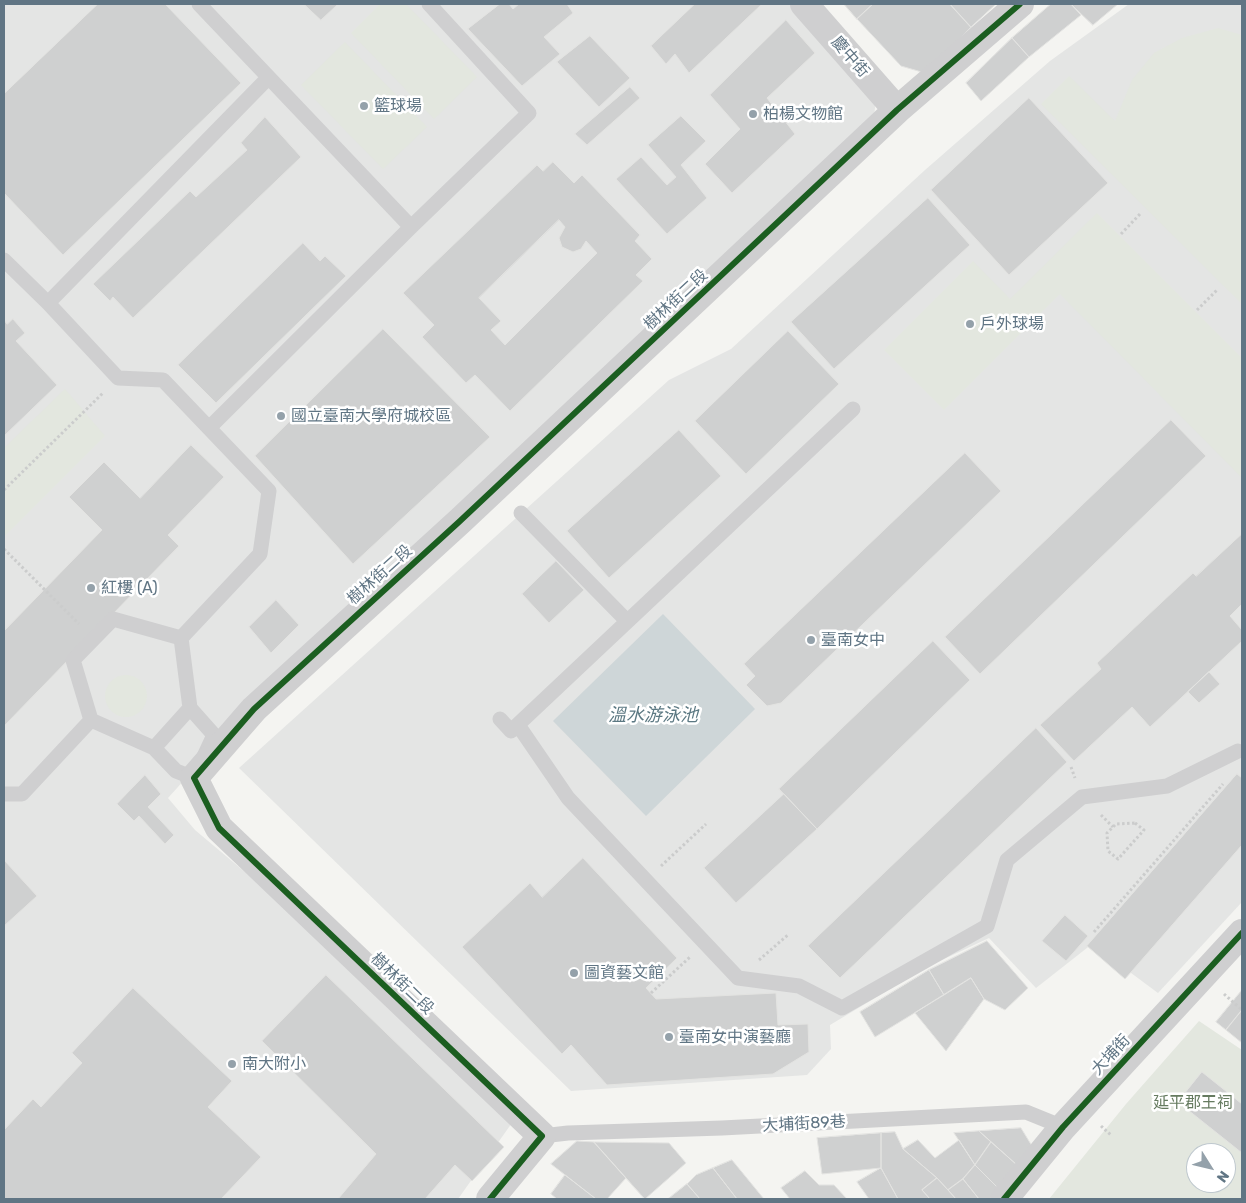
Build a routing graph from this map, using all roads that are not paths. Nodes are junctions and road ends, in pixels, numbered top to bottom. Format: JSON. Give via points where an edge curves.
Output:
{"nodes":[{"id":1,"x":199,"y":4,"type":"edge"},
{"id":2,"x":429,"y":4,"type":"edge"},
{"id":3,"x":804,"y":4,"type":"edge"},
{"id":4,"x":1020,"y":4,"type":"edge"},
{"id":5,"x":268,"y":78,"type":"junction"},
{"id":6,"x":897,"y":110,"type":"junction"},
{"id":7,"x":411,"y":226,"type":"junction"},
{"id":8,"x":4,"y":260,"type":"edge"},
{"id":9,"x":48,"y":303,"type":"junction"},
{"id":10,"x":852,"y":409,"type":"dead end"},
{"id":11,"x":209,"y":428,"type":"junction"},
{"id":12,"x":521,"y":513,"type":"dead end"},
{"id":13,"x":627,"y":622,"type":"junction"},
{"id":14,"x":181,"y":638,"type":"junction"},
{"id":15,"x":190,"y":708,"type":"junction"},
{"id":16,"x":500,"y":719,"type":"dead end"},
{"id":17,"x":91,"y":720,"type":"junction"},
{"id":18,"x":518,"y":725,"type":"junction"},
{"id":19,"x":154,"y":748,"type":"junction"},
{"id":20,"x":1238,"y":751,"type":"dead end"},
{"id":21,"x":194,"y":778,"type":"junction"},
{"id":22,"x":4,"y":794,"type":"edge"},
{"id":23,"x":1242,"y":933,"type":"edge"},
{"id":24,"x":1063,"y":1127,"type":"junction"},
{"id":25,"x":542,"y":1136,"type":"junction"},
{"id":26,"x":490,"y":1199,"type":"edge"},
{"id":27,"x":1004,"y":1199,"type":"edge"}],
"edges":[{"from":1,"to":5,"type":"lane"},
{"from":2,"to":7,"type":"lane","via":[[529,113]]},
{"from":3,"to":6,"type":"street","name":"慶中街"},
{"from":4,"to":6,"type":"street","name":"樹林街二段"},
{"from":5,"to":7,"type":"lane"},
{"from":5,"to":9,"type":"lane"},
{"from":6,"to":21,"type":"street","name":"樹林街二段","via":[[460,521],[254,709]]},
{"from":7,"to":11,"type":"lane"},
{"from":8,"to":9,"type":"lane"},
{"from":9,"to":11,"type":"lane","via":[[118,378],[163,380]]},
{"from":10,"to":13,"type":"lane"},
{"from":11,"to":14,"type":"lane","via":[[269,491],[260,554]]},
{"from":12,"to":13,"type":"lane"},
{"from":13,"to":18,"type":"lane"},
{"from":14,"to":15,"type":"lane"},
{"from":14,"to":17,"type":"lane","via":[[113,619],[73,660]]},
{"from":15,"to":19,"type":"lane"},
{"from":15,"to":21,"type":"lane","via":[[214,736]]},
{"from":16,"to":18,"type":"lane","via":[[511,731]]},
{"from":17,"to":19,"type":"lane"},
{"from":17,"to":22,"type":"lane","via":[[22,794]]},
{"from":18,"to":20,"type":"lane","via":[[568,798],[738,978],[799,986],[842,1008],[987,926],[1008,860],[1082,797],[1167,786]]},
{"from":19,"to":21,"type":"lane","via":[[176,771]]},
{"from":21,"to":25,"type":"street","name":"樹林街二段","via":[[219,828]]},
{"from":23,"to":24,"type":"street","name":"大埔街"},
{"from":24,"to":25,"type":"lane","name":"大埔街89巷","via":[[1026,1112]]},
{"from":24,"to":27,"type":"street","name":"大埔街"},
{"from":25,"to":26,"type":"street"}]}
